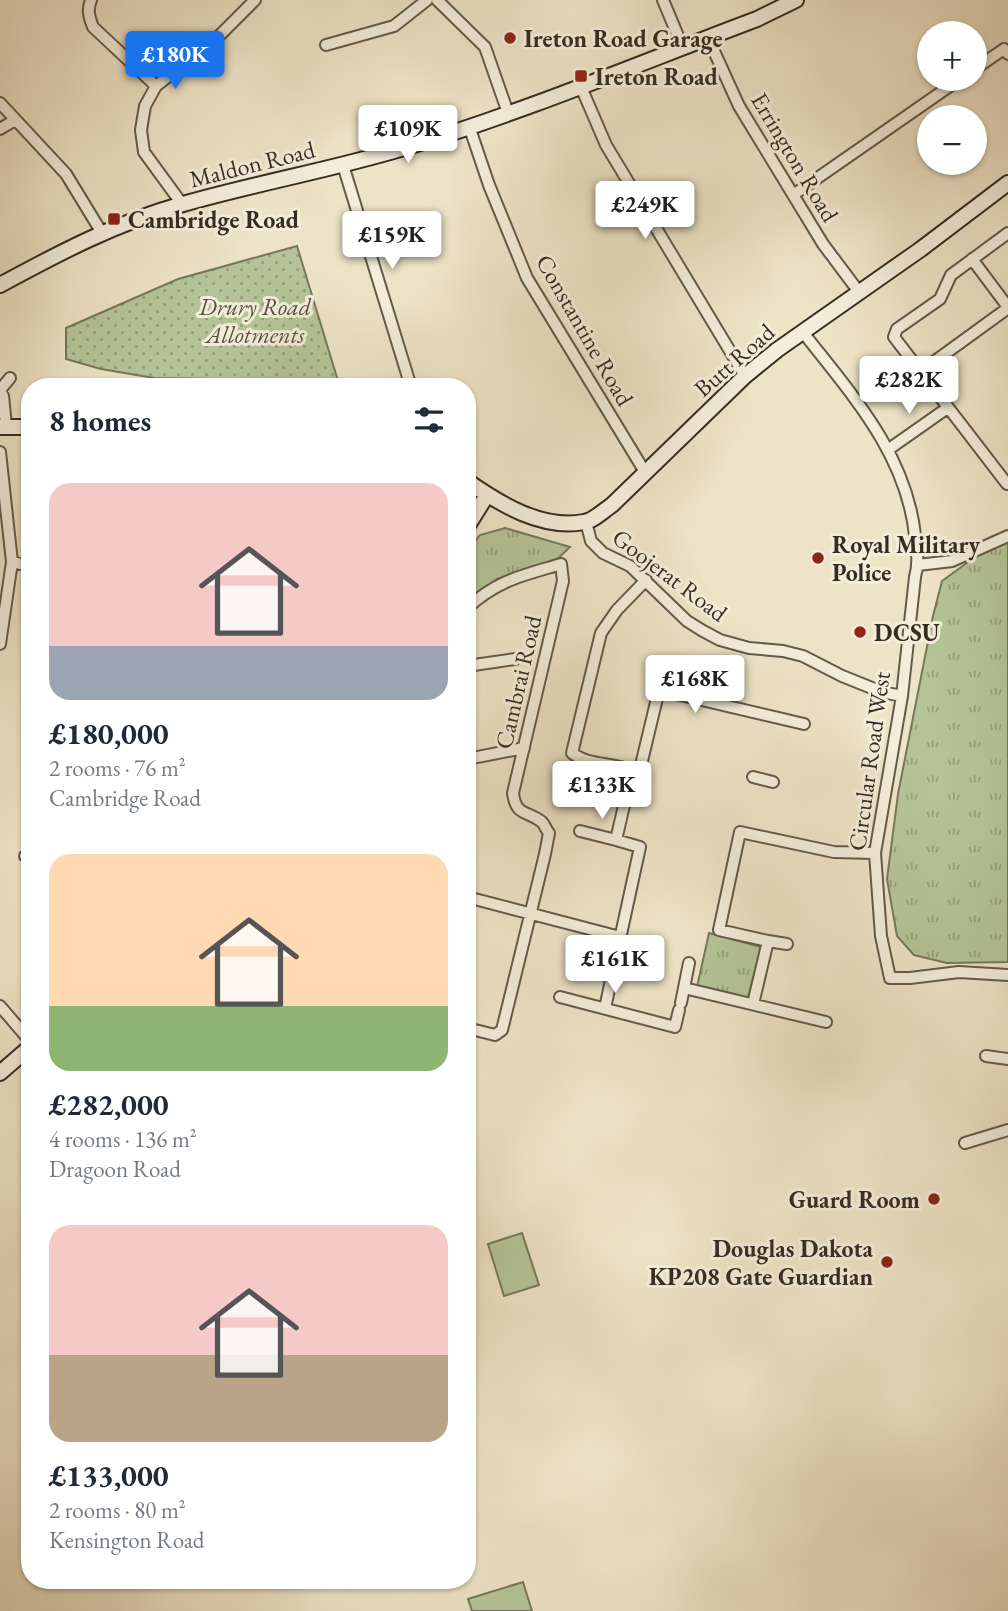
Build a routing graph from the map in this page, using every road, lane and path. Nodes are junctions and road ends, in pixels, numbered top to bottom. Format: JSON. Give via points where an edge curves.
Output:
{"nodes":[{"id":1,"x":91,"y":0,"type":"edge"},
{"id":2,"x":255,"y":0,"type":"edge"},
{"id":3,"x":427,"y":0,"type":"edge"},
{"id":4,"x":438,"y":0,"type":"edge"},
{"id":5,"x":663,"y":0,"type":"edge"},
{"id":6,"x":796,"y":0,"type":"edge"},
{"id":7,"x":708,"y":38,"type":"junction"},
{"id":8,"x":326,"y":45,"type":"dead end"},
{"id":9,"x":682,"y":48,"type":"junction"},
{"id":10,"x":1008,"y":54,"type":"edge"},
{"id":11,"x":987,"y":61,"type":"edge"},
{"id":12,"x":156,"y":86,"type":"junction"},
{"id":13,"x":581,"y":87,"type":"junction"},
{"id":14,"x":943,"y":91,"type":"edge"},
{"id":15,"x":0,"y":103,"type":"edge"},
{"id":16,"x":508,"y":113,"type":"junction"},
{"id":17,"x":15,"y":120,"type":"junction"},
{"id":18,"x":468,"y":126,"type":"junction"},
{"id":19,"x":0,"y":129,"type":"edge"},
{"id":20,"x":343,"y":165,"type":"junction"},
{"id":21,"x":1008,"y":183,"type":"edge"},
{"id":22,"x":793,"y":195,"type":"junction"},
{"id":23,"x":182,"y":204,"type":"junction"},
{"id":24,"x":102,"y":233,"type":"junction"},
{"id":25,"x":1008,"y":233,"type":"edge"},
{"id":26,"x":972,"y":259,"type":"junction"},
{"id":27,"x":0,"y":285,"type":"edge"},
{"id":28,"x":859,"y":292,"type":"junction"},
{"id":29,"x":1008,"y":308,"type":"edge"},
{"id":30,"x":802,"y":331,"type":"junction"},
{"id":31,"x":920,"y":372,"type":"junction"},
{"id":32,"x":745,"y":376,"type":"junction"},
{"id":33,"x":10,"y":378,"type":"dead end"},
{"id":34,"x":408,"y":378,"type":"edge"},
{"id":35,"x":0,"y":391,"type":"edge"},
{"id":36,"x":946,"y":409,"type":"junction"},
{"id":37,"x":3,"y":426,"type":"edge"},
{"id":38,"x":21,"y":427,"type":"edge"},
{"id":39,"x":889,"y":449,"type":"junction"},
{"id":40,"x":0,"y":452,"type":"edge"},
{"id":41,"x":645,"y":472,"type":"junction"},
{"id":42,"x":1004,"y":486,"type":"edge"},
{"id":43,"x":476,"y":487,"type":"edge"},
{"id":44,"x":487,"y":495,"type":"junction"},
{"id":45,"x":476,"y":513,"type":"edge"},
{"id":46,"x":586,"y":522,"type":"junction"},
{"id":47,"x":1008,"y":536,"type":"edge"},
{"id":48,"x":12,"y":562,"type":"junction"},
{"id":49,"x":21,"y":564,"type":"edge"},
{"id":50,"x":918,"y":565,"type":"junction"},
{"id":51,"x":646,"y":580,"type":"junction"},
{"id":52,"x":476,"y":601,"type":"edge"},
{"id":53,"x":0,"y":644,"type":"edge"},
{"id":54,"x":515,"y":659,"type":"dead end"},
{"id":55,"x":476,"y":665,"type":"edge"},
{"id":56,"x":902,"y":696,"type":"junction"},
{"id":57,"x":804,"y":724,"type":"dead end"},
{"id":58,"x":524,"y":748,"type":"junction"},
{"id":59,"x":476,"y":757,"type":"edge"},
{"id":60,"x":632,"y":771,"type":"junction"},
{"id":61,"x":753,"y":777,"type":"dead end"},
{"id":62,"x":773,"y":782,"type":"dead end"},
{"id":63,"x":580,"y":831,"type":"dead end"},
{"id":64,"x":616,"y":840,"type":"junction"},
{"id":65,"x":875,"y":853,"type":"junction"},
{"id":66,"x":476,"y":900,"type":"edge"},
{"id":67,"x":531,"y":915,"type":"junction"},
{"id":68,"x":620,"y":937,"type":"junction"},
{"id":69,"x":768,"y":941,"type":"junction"},
{"id":70,"x":787,"y":944,"type":"dead end"},
{"id":71,"x":690,"y":963,"type":"dead end"},
{"id":72,"x":1008,"y":975,"type":"edge"},
{"id":73,"x":684,"y":988,"type":"junction"},
{"id":74,"x":560,"y":997,"type":"dead end"},
{"id":75,"x":752,"y":1004,"type":"junction"},
{"id":76,"x":0,"y":1006,"type":"edge"},
{"id":77,"x":605,"y":1008,"type":"junction"},
{"id":78,"x":826,"y":1022,"type":"dead end"},
{"id":79,"x":21,"y":1030,"type":"edge"},
{"id":80,"x":476,"y":1030,"type":"edge"},
{"id":81,"x":21,"y":1055,"type":"edge"},
{"id":82,"x":986,"y":1056,"type":"dead end"},
{"id":83,"x":1008,"y":1058,"type":"edge"},
{"id":84,"x":1008,"y":1067,"type":"edge"},
{"id":85,"x":0,"y":1073,"type":"edge"},
{"id":86,"x":1004,"y":1134,"type":"edge"},
{"id":87,"x":965,"y":1143,"type":"dead end"}],
"edges":[{"from":1,"to":12,"type":"street","via":[[88,16],[93,27]]},
{"from":2,"to":12,"type":"street"},
{"from":3,"to":8,"type":"street","via":[[394,26]]},
{"from":4,"to":16,"type":"street","via":[[485,47]]},
{"from":5,"to":9,"type":"street"},
{"from":6,"to":7,"type":"main road","name":"Maldon Road"},
{"from":7,"to":9,"type":"main road","name":"Maldon Road"},
{"from":7,"to":22,"type":"street","name":"Errington Road","via":[[739,106]]},
{"from":9,"to":13,"type":"main road","name":"Maldon Road"},
{"from":10,"to":11,"type":"street","via":[[1004,49]]},
{"from":12,"to":23,"type":"street","via":[[142,117],[141,143]]},
{"from":13,"to":16,"type":"main road","name":"Maldon Road"},
{"from":13,"to":32,"type":"street","via":[[606,145]]},
{"from":14,"to":22,"type":"street"},
{"from":15,"to":17,"type":"street"},
{"from":16,"to":18,"type":"main road","name":"Maldon Road"},
{"from":17,"to":19,"type":"street"},
{"from":17,"to":24,"type":"street","via":[[66,174]]},
{"from":18,"to":20,"type":"main road","name":"Maldon Road"},
{"from":18,"to":41,"type":"street","name":"Constantine Road","via":[[527,278]]},
{"from":20,"to":23,"type":"main road","name":"Maldon Road"},
{"from":20,"to":34,"type":"street"},
{"from":21,"to":28,"type":"main road","name":"Butt Road"},
{"from":22,"to":28,"type":"street","name":"Errington Road"},
{"from":23,"to":24,"type":"main road","name":"Maldon Road"},
{"from":24,"to":27,"type":"main road","name":"Maldon Road"},
{"from":25,"to":26,"type":"street"},
{"from":26,"to":29,"type":"street"},
{"from":26,"to":31,"type":"street","via":[[949,278],[940,299],[897,329],[894,337]]},
{"from":28,"to":30,"type":"main road","name":"Butt Road"},
{"from":29,"to":31,"type":"street"},
{"from":30,"to":32,"type":"main road","name":"Butt Road"},
{"from":30,"to":39,"type":"street","name":"Circular Road West"},
{"from":31,"to":36,"type":"street"},
{"from":32,"to":41,"type":"main road","name":"Butt Road"},
{"from":33,"to":35,"type":"street"},
{"from":35,"to":37,"type":"street"},
{"from":36,"to":39,"type":"street"},
{"from":36,"to":42,"type":"street"},
{"from":37,"to":38,"type":"main road"},
{"from":39,"to":50,"type":"street","name":"Circular Road West","via":[[909,500]]},
{"from":40,"to":48,"type":"street"},
{"from":41,"to":46,"type":"main road","name":"Butt Road"},
{"from":43,"to":44,"type":"main road"},
{"from":44,"to":45,"type":"main road"},
{"from":44,"to":46,"type":"main road","via":[[534,518]]},
{"from":46,"to":51,"type":"street","name":"Goojerat Road","via":[[591,541],[603,553]]},
{"from":47,"to":50,"type":"street","via":[[952,561]]},
{"from":48,"to":49,"type":"street"},
{"from":48,"to":53,"type":"street"},
{"from":50,"to":56,"type":"street","name":"Circular Road West"},
{"from":51,"to":56,"type":"street","name":"Goojerat Road","via":[[687,621],[720,640],[803,656],[881,692]]},
{"from":51,"to":60,"type":"street","via":[[601,633],[572,752],[579,759]]},
{"from":52,"to":58,"type":"street","name":"Cambrai Road","via":[[504,581],[561,564],[563,581]]},
{"from":54,"to":55,"type":"street"},
{"from":56,"to":65,"type":"street","name":"Circular Road West"},
{"from":57,"to":60,"type":"street","via":[[659,691],[640,765]]},
{"from":58,"to":59,"type":"street"},
{"from":58,"to":67,"type":"street","name":"Cambrai Road","via":[[514,804],[541,822],[548,833]]},
{"from":60,"to":64,"type":"street"},
{"from":61,"to":62,"type":"street"},
{"from":63,"to":64,"type":"street"},
{"from":64,"to":68,"type":"street","via":[[640,847]]},
{"from":65,"to":69,"type":"street","via":[[834,852],[740,832],[719,929]]},
{"from":65,"to":72,"type":"street","name":"Circular Road West","via":[[881,936],[890,978],[959,972]]},
{"from":66,"to":67,"type":"street"},
{"from":67,"to":68,"type":"street"},
{"from":67,"to":80,"type":"street","name":"Cambrai Road","via":[[502,1030],[495,1035]]},
{"from":68,"to":77,"type":"street"},
{"from":69,"to":70,"type":"street"},
{"from":69,"to":75,"type":"street"},
{"from":71,"to":73,"type":"street"},
{"from":73,"to":75,"type":"street"},
{"from":73,"to":77,"type":"street","via":[[675,1027]]},
{"from":74,"to":77,"type":"street"},
{"from":75,"to":78,"type":"street"},
{"from":76,"to":79,"type":"street"},
{"from":81,"to":85,"type":"main road"},
{"from":82,"to":83,"type":"street"},
{"from":83,"to":84,"type":"street"},
{"from":86,"to":87,"type":"street"}]}
